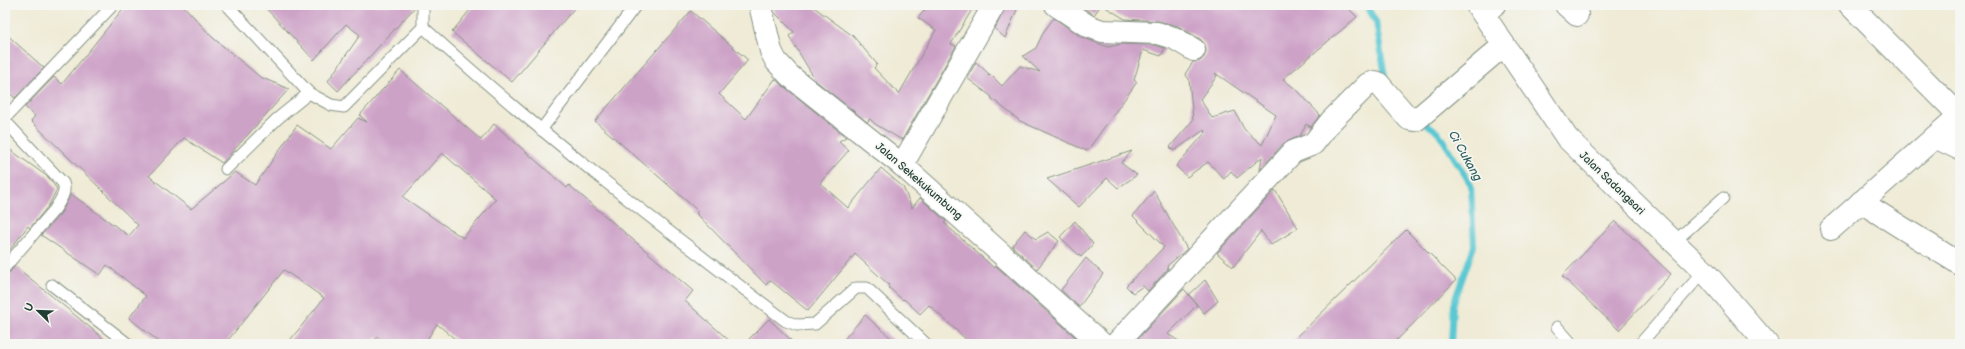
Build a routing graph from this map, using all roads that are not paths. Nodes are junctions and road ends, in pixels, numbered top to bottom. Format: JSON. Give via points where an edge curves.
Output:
{"nodes":[{"id":1,"x":113,"y":5,"type":"edge"},
{"id":2,"x":227,"y":5,"type":"edge"},
{"id":3,"x":423,"y":5,"type":"edge"},
{"id":4,"x":636,"y":5,"type":"edge"},
{"id":5,"x":760,"y":5,"type":"edge"},
{"id":6,"x":994,"y":5,"type":"edge"},
{"id":7,"x":1056,"y":5,"type":"edge"},
{"id":8,"x":1850,"y":5,"type":"edge"},
{"id":9,"x":1484,"y":8,"type":"edge"},
{"id":10,"x":423,"y":27,"type":"junction"},
{"id":11,"x":1504,"y":45,"type":"junction"},
{"id":12,"x":1194,"y":50,"type":"dead end"},
{"id":13,"x":309,"y":93,"type":"junction"},
{"id":14,"x":1960,"y":116,"type":"edge"},
{"id":15,"x":5,"y":120,"type":"edge"},
{"id":16,"x":541,"y":130,"type":"junction"},
{"id":17,"x":1935,"y":137,"type":"junction"},
{"id":18,"x":1960,"y":149,"type":"edge"},
{"id":19,"x":902,"y":165,"type":"junction"},
{"id":20,"x":226,"y":169,"type":"dead end"},
{"id":21,"x":1723,"y":198,"type":"dead end"},
{"id":22,"x":1861,"y":202,"type":"junction"},
{"id":23,"x":1831,"y":229,"type":"dead end"},
{"id":24,"x":1674,"y":242,"type":"junction"},
{"id":25,"x":1960,"y":264,"type":"edge"},
{"id":26,"x":5,"y":267,"type":"edge"},
{"id":27,"x":1704,"y":271,"type":"junction"},
{"id":28,"x":52,"y":285,"type":"dead end"},
{"id":29,"x":1557,"y":326,"type":"dead end"},
{"id":30,"x":128,"y":344,"type":"edge"},
{"id":31,"x":926,"y":344,"type":"edge"},
{"id":32,"x":1102,"y":344,"type":"edge"},
{"id":33,"x":1116,"y":344,"type":"edge"},
{"id":34,"x":1572,"y":344,"type":"edge"},
{"id":35,"x":1640,"y":344,"type":"edge"},
{"id":36,"x":1767,"y":344,"type":"edge"}],
"edges":[{"from":1,"to":15,"type":"lane"},
{"from":2,"to":13,"type":"lane"},
{"from":3,"to":10,"type":"lane"},
{"from":4,"to":16,"type":"lane"},
{"from":5,"to":19,"type":"street","name":"Jalan Sekekukumbung","via":[[771,51],[779,65],[803,88]]},
{"from":6,"to":19,"type":"street"},
{"from":7,"to":12,"type":"street","via":[[1088,26],[1102,31],[1157,33],[1174,38]]},
{"from":8,"to":14,"type":"street"},
{"from":9,"to":11,"type":"street","name":"Jalan Sadangsari"},
{"from":10,"to":13,"type":"lane","via":[[344,107],[331,105]]},
{"from":10,"to":16,"type":"lane"},
{"from":11,"to":24,"type":"street","name":"Jalan Sadangsari","via":[[1567,138]]},
{"from":11,"to":33,"type":"street","via":[[1420,117],[1409,119],[1378,83],[1368,84],[1331,121],[1313,144],[1292,152]]},
{"from":13,"to":20,"type":"lane","via":[[277,119]]},
{"from":14,"to":17,"type":"street"},
{"from":15,"to":26,"type":"lane","via":[[65,187],[55,209]]},
{"from":16,"to":31,"type":"lane","via":[[786,321],[797,325],[815,324],[856,288],[861,287],[867,288]]},
{"from":17,"to":18,"type":"street"},
{"from":17,"to":22,"type":"street"},
{"from":19,"to":32,"type":"street","name":"Jalan Sekekukumbung"},
{"from":21,"to":24,"type":"lane"},
{"from":22,"to":23,"type":"street"},
{"from":22,"to":25,"type":"street"},
{"from":24,"to":27,"type":"street","name":"Jalan Sadangsari"},
{"from":27,"to":35,"type":"lane"},
{"from":27,"to":36,"type":"street","name":"Jalan Sadangsari"},
{"from":28,"to":30,"type":"lane"},
{"from":29,"to":34,"type":"lane"}]}
